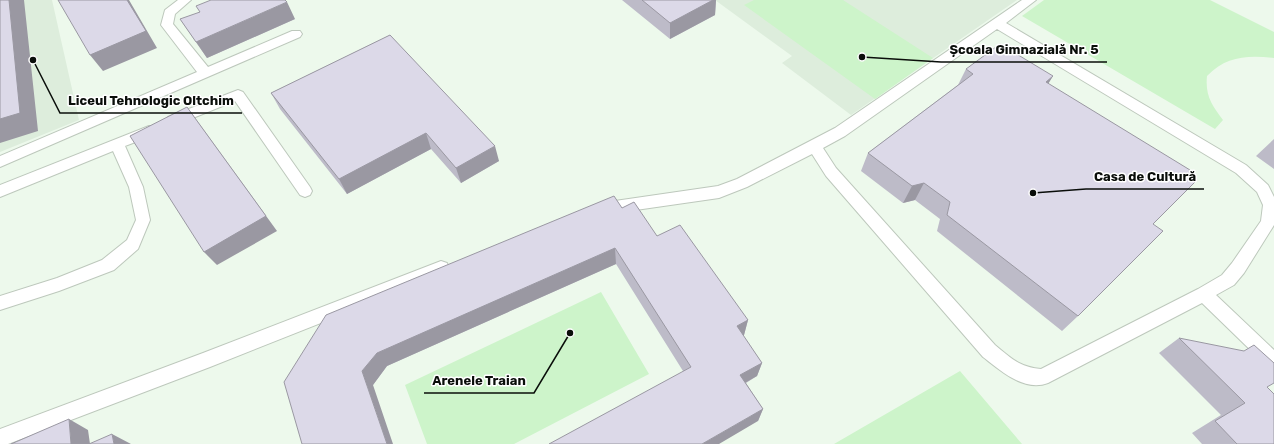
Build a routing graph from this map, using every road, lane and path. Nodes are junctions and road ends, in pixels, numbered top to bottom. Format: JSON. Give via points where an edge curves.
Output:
{"nodes":[{"id":1,"x":186,"y":0,"type":"edge"},
{"id":2,"x":1030,"y":0,"type":"edge"},
{"id":3,"x":997,"y":23,"type":"junction"},
{"id":4,"x":296,"y":34,"type":"dead end"},
{"id":5,"x":206,"y":74,"type":"junction"},
{"id":6,"x":117,"y":144,"type":"junction"},
{"id":7,"x":815,"y":146,"type":"junction"},
{"id":8,"x":0,"y":162,"type":"edge"},
{"id":9,"x":0,"y":191,"type":"edge"},
{"id":10,"x":305,"y":191,"type":"dead end"},
{"id":11,"x":589,"y":212,"type":"edge"},
{"id":12,"x":456,"y":262,"type":"edge"},
{"id":13,"x":1204,"y":294,"type":"junction"},
{"id":14,"x":0,"y":303,"type":"edge"},
{"id":15,"x":1272,"y":357,"type":"edge"},
{"id":16,"x":0,"y":438,"type":"edge"}],
"edges":[{"from":1,"to":5,"type":"lane","via":[[169,13],[166,25]]},
{"from":2,"to":3,"type":"lane"},
{"from":3,"to":7,"type":"lane","via":[[840,132]]},
{"from":3,"to":13,"type":"lane","via":[[1241,169],[1263,189],[1270,205],[1268,222],[1228,280]]},
{"from":4,"to":5,"type":"lane"},
{"from":5,"to":8,"type":"lane"},
{"from":6,"to":9,"type":"lane"},
{"from":6,"to":10,"type":"lane","via":[[238,95]]},
{"from":6,"to":14,"type":"lane","via":[[136,187],[143,220],[133,244],[108,265]]},
{"from":7,"to":11,"type":"lane","via":[[719,192],[611,206]]},
{"from":7,"to":13,"type":"lane","via":[[831,172],[989,351],[1026,376],[1042,377]]},
{"from":12,"to":16,"type":"lane"},
{"from":13,"to":15,"type":"lane"}]}
